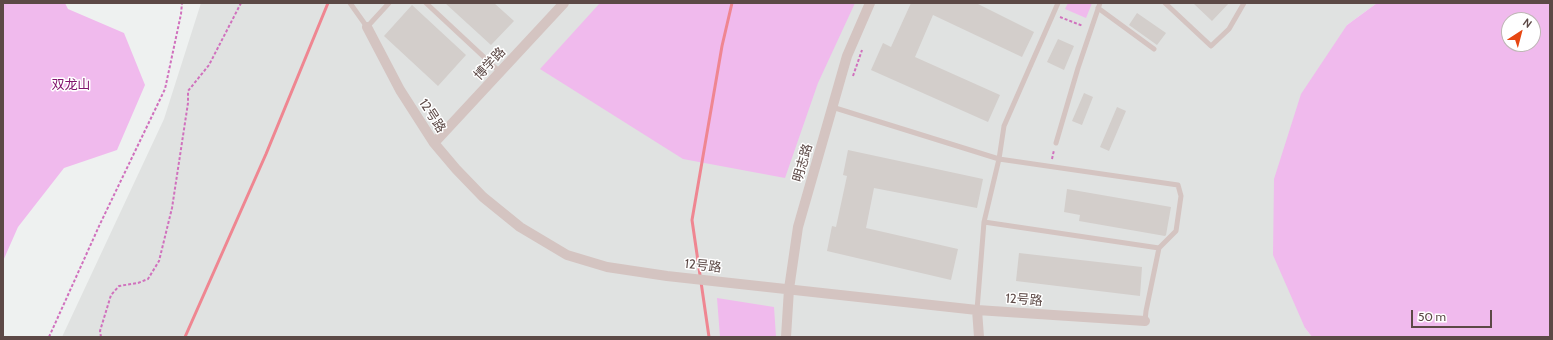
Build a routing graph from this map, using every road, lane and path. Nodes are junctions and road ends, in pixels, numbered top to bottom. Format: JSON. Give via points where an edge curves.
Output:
{"nodes":[{"id":1,"x":182,"y":3,"type":"edge"},
{"id":2,"x":241,"y":3,"type":"edge"},
{"id":3,"x":350,"y":3,"type":"edge"},
{"id":4,"x":390,"y":3,"type":"edge"},
{"id":5,"x":426,"y":3,"type":"edge"},
{"id":6,"x":564,"y":3,"type":"edge"},
{"id":7,"x":870,"y":3,"type":"edge"},
{"id":8,"x":1165,"y":3,"type":"edge"},
{"id":9,"x":1244,"y":3,"type":"edge"},
{"id":10,"x":1057,"y":4,"type":"edge"},
{"id":11,"x":1099,"y":6,"type":"edge"},
{"id":12,"x":1053,"y":14,"type":"junction"},
{"id":13,"x":367,"y":27,"type":"junction"},
{"id":14,"x":1091,"y":29,"type":"junction"},
{"id":15,"x":864,"y":45,"type":"dead end"},
{"id":16,"x":1154,"y":49,"type":"dead end"},
{"id":17,"x":500,"y":72,"type":"junction"},
{"id":18,"x":851,"y":81,"type":"dead end"},
{"id":19,"x":832,"y":107,"type":"junction"},
{"id":20,"x":434,"y":143,"type":"junction"},
{"id":21,"x":1056,"y":143,"type":"joint"},
{"id":22,"x":999,"y":159,"type":"junction"},
{"id":23,"x":1050,"y":166,"type":"junction"},
{"id":24,"x":984,"y":222,"type":"junction"},
{"id":25,"x":1159,"y":248,"type":"junction"},
{"id":26,"x":789,"y":289,"type":"junction"},
{"id":27,"x":977,"y":310,"type":"junction"},
{"id":28,"x":1145,"y":321,"type":"joint"},
{"id":29,"x":49,"y":337,"type":"edge"},
{"id":30,"x":101,"y":337,"type":"edge"},
{"id":31,"x":786,"y":337,"type":"edge"},
{"id":32,"x":978,"y":337,"type":"edge"}],
"edges":[{"from":1,"to":29,"type":"path","via":[[165,88]]},
{"from":2,"to":30,"type":"path","via":[[209,65],[188,91],[172,208],[159,261],[148,279],[120,286],[111,295],[100,331]]},
{"from":3,"to":13,"type":"lane"},
{"from":4,"to":13,"type":"lane"},
{"from":5,"to":17,"type":"lane"},
{"from":6,"to":17,"type":"street","name":"博学路"},
{"from":7,"to":19,"type":"street","name":"明志路","via":[[847,56]]},
{"from":8,"to":9,"type":"lane","via":[[1212,46],[1229,29]]},
{"from":10,"to":12,"type":"lane"},
{"from":11,"to":14,"type":"lane"},
{"from":11,"to":16,"type":"lane"},
{"from":12,"to":14,"type":"path"},
{"from":12,"to":22,"type":"lane","via":[[1004,126]]},
{"from":13,"to":20,"type":"street","name":"12号路","via":[[400,90]]},
{"from":14,"to":21,"type":"lane"},
{"from":15,"to":18,"type":"path"},
{"from":17,"to":20,"type":"street","name":"博学路"},
{"from":19,"to":22,"type":"lane"},
{"from":19,"to":26,"type":"street","name":"明志路","via":[[798,226]]},
{"from":20,"to":26,"type":"street","name":"12号路","via":[[483,197],[520,227],[567,255],[607,267]]},
{"from":21,"to":23,"type":"path"},
{"from":22,"to":23,"type":"lane"},
{"from":22,"to":24,"type":"lane"},
{"from":23,"to":25,"type":"lane","via":[[1178,185],[1181,196],[1176,231]]},
{"from":24,"to":25,"type":"lane"},
{"from":24,"to":27,"type":"lane"},
{"from":25,"to":28,"type":"lane"},
{"from":26,"to":27,"type":"street","name":"12号路"},
{"from":26,"to":31,"type":"street","name":"明志路"},
{"from":27,"to":28,"type":"street","name":"12号路"},
{"from":27,"to":32,"type":"street"}]}
